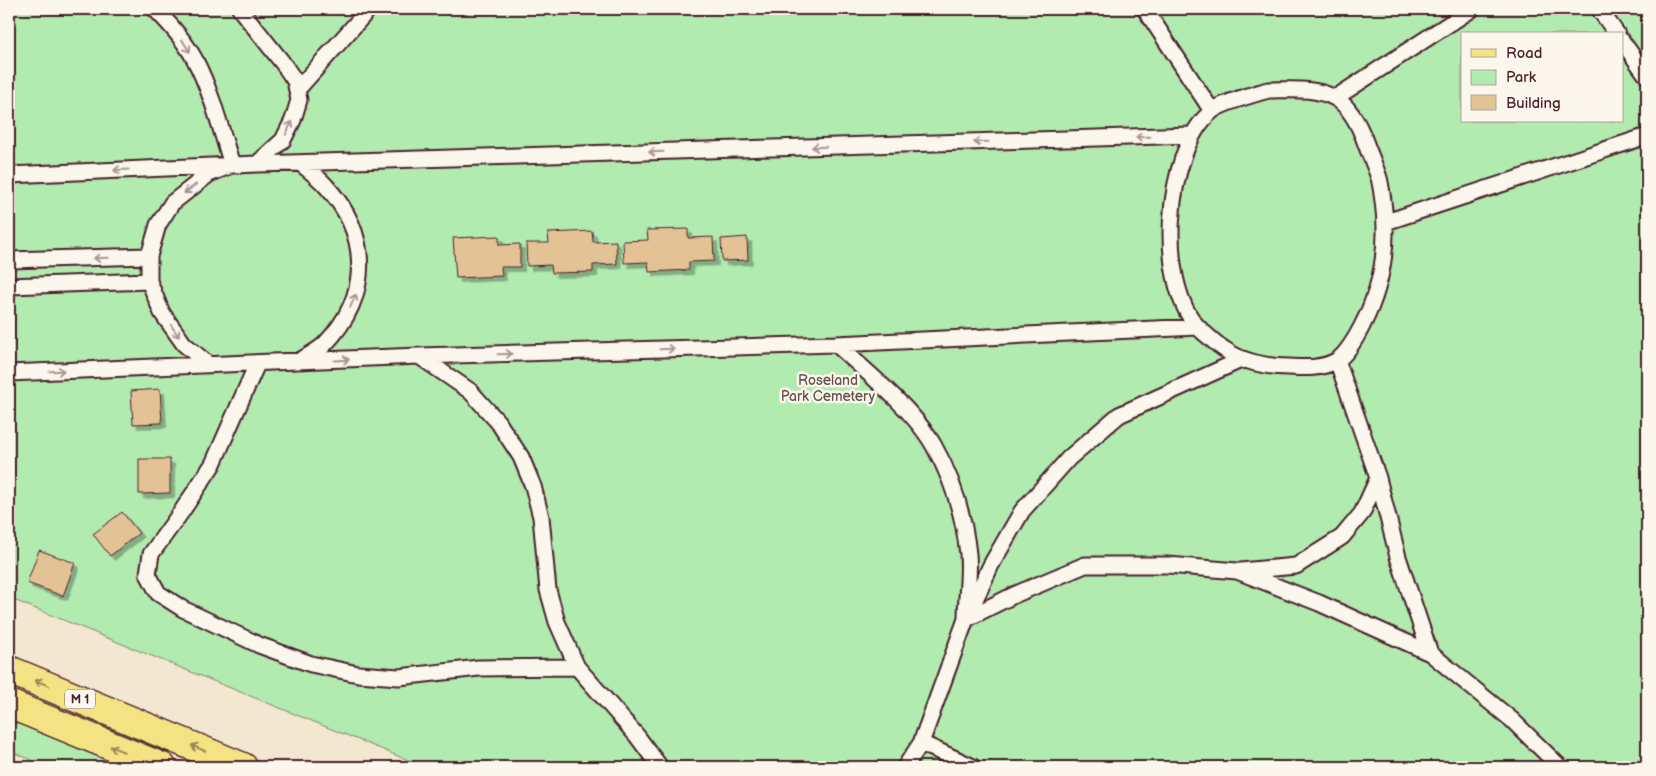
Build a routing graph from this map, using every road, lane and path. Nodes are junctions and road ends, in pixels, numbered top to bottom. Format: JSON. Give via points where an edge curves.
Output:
{"nodes":[{"id":1,"x":155,"y":9,"type":"edge"},
{"id":2,"x":240,"y":9,"type":"edge"},
{"id":3,"x":369,"y":9,"type":"edge"},
{"id":4,"x":1144,"y":9,"type":"edge"},
{"id":5,"x":1472,"y":9,"type":"edge"},
{"id":6,"x":1599,"y":9,"type":"edge"},
{"id":7,"x":1616,"y":32,"type":"edge"},
{"id":8,"x":1624,"y":44,"type":"edge"},
{"id":9,"x":1647,"y":76,"type":"edge"},
{"id":10,"x":297,"y":90,"type":"junction"},
{"id":11,"x":1335,"y":98,"type":"junction"},
{"id":12,"x":1212,"y":111,"type":"junction"},
{"id":13,"x":1192,"y":135,"type":"junction"},
{"id":14,"x":1647,"y":136,"type":"edge"},
{"id":15,"x":300,"y":163,"type":"junction"},
{"id":16,"x":257,"y":164,"type":"junction"},
{"id":17,"x":232,"y":165,"type":"junction"},
{"id":18,"x":9,"y":175,"type":"edge"},
{"id":19,"x":1386,"y":222,"type":"junction"},
{"id":20,"x":149,"y":256,"type":"junction"},
{"id":21,"x":9,"y":260,"type":"edge"},
{"id":22,"x":149,"y":281,"type":"junction"},
{"id":23,"x":9,"y":286,"type":"edge"},
{"id":24,"x":1198,"y":327,"type":"junction"},
{"id":25,"x":836,"y":344,"type":"junction"},
{"id":26,"x":419,"y":356,"type":"junction"},
{"id":27,"x":1243,"y":359,"type":"junction"},
{"id":28,"x":1337,"y":360,"type":"junction"},
{"id":29,"x":298,"y":362,"type":"junction"},
{"id":30,"x":257,"y":364,"type":"junction"},
{"id":31,"x":209,"y":365,"type":"junction"},
{"id":32,"x":9,"y":373,"type":"edge"},
{"id":33,"x":1378,"y":478,"type":"junction"},
{"id":34,"x":1237,"y":571,"type":"junction"},
{"id":35,"x":966,"y":619,"type":"junction"},
{"id":36,"x":1430,"y":653,"type":"junction"},
{"id":37,"x":577,"y":667,"type":"junction"},
{"id":38,"x":9,"y":670,"type":"edge"},
{"id":39,"x":9,"y":704,"type":"edge"},
{"id":40,"x":922,"y":743,"type":"junction"},
{"id":41,"x":162,"y":767,"type":"edge"},
{"id":42,"x":243,"y":767,"type":"edge"},
{"id":43,"x":660,"y":767,"type":"edge"},
{"id":44,"x":905,"y":767,"type":"edge"},
{"id":45,"x":974,"y":767,"type":"edge"},
{"id":46,"x":1560,"y":767,"type":"edge"}],
"edges":[{"from":1,"to":17,"type":"lane","one_way":true,"via":[[180,36],[195,60],[208,89]]},
{"from":2,"to":10,"type":"lane","via":[[282,62]]},
{"from":3,"to":10,"type":"lane"},
{"from":4,"to":12,"type":"lane"},
{"from":5,"to":11,"type":"lane"},
{"from":6,"to":7,"type":"lane"},
{"from":8,"to":9,"type":"lane"},
{"from":16,"to":10,"type":"lane","one_way":true,"via":[[283,140],[293,120]]},
{"from":11,"to":12,"type":"lane","via":[[1308,90],[1268,90]]},
{"from":11,"to":19,"type":"lane","via":[[1352,114],[1364,138],[1380,179]]},
{"from":12,"to":13,"type":"lane"},
{"from":13,"to":15,"type":"lane","one_way":true},
{"from":13,"to":24,"type":"lane","via":[[1179,169],[1172,213],[1172,264],[1182,301]]},
{"from":14,"to":19,"type":"lane"},
{"from":15,"to":16,"type":"lane"},
{"from":29,"to":15,"type":"lane","one_way":true,"via":[[324,345],[345,318],[356,294],[360,271],[360,250],[341,206],[327,186]]},
{"from":16,"to":17,"type":"lane"},
{"from":17,"to":18,"type":"lane","one_way":true},
{"from":17,"to":20,"type":"lane","one_way":true,"via":[[209,174],[172,203],[158,225]]},
{"from":19,"to":28,"type":"lane","via":[[1384,261],[1372,307],[1356,338]]},
{"from":20,"to":21,"type":"lane","one_way":true},
{"from":20,"to":22,"type":"lane"},
{"from":22,"to":23,"type":"lane"},
{"from":22,"to":31,"type":"lane","one_way":true,"via":[[162,313],[184,344]]},
{"from":24,"to":25,"type":"lane"},
{"from":24,"to":27,"type":"lane","via":[[1225,350]]},
{"from":26,"to":25,"type":"lane","one_way":true},
{"from":25,"to":35,"type":"lane","via":[[894,398],[934,445],[962,514],[968,556]]},
{"from":29,"to":26,"type":"lane","one_way":true},
{"from":26,"to":37,"type":"lane","via":[[470,391],[498,422],[521,456],[541,517],[548,590],[557,622]]},
{"from":27,"to":28,"type":"lane","via":[[1277,367],[1315,368]]},
{"from":27,"to":35,"type":"lane","via":[[1119,415],[1069,458],[1022,511]]},
{"from":28,"to":33,"type":"lane"},
{"from":29,"to":30,"type":"lane"},
{"from":30,"to":31,"type":"lane"},
{"from":30,"to":37,"type":"lane","via":[[212,464],[151,554],[148,574],[158,593],[183,609],[258,645],[311,664],[358,674],[399,677],[479,668]]},
{"from":32,"to":31,"type":"lane","one_way":true},
{"from":33,"to":34,"type":"lane","via":[[1362,512],[1342,538],[1296,566]]},
{"from":33,"to":36,"type":"lane","via":[[1398,557]]},
{"from":34,"to":35,"type":"lane","via":[[1168,565],[1085,565],[1014,594]]},
{"from":34,"to":36,"type":"lane","via":[[1319,603]]},
{"from":35,"to":40,"type":"lane"},
{"from":36,"to":46,"type":"lane","via":[[1512,720]]},
{"from":37,"to":43,"type":"lane","via":[[638,736]]},
{"from":42,"to":38,"type":"main road","number":"M 1","one_way":true},
{"from":41,"to":39,"type":"main road","one_way":true},
{"from":40,"to":44,"type":"lane"},
{"from":40,"to":45,"type":"lane"}]}
